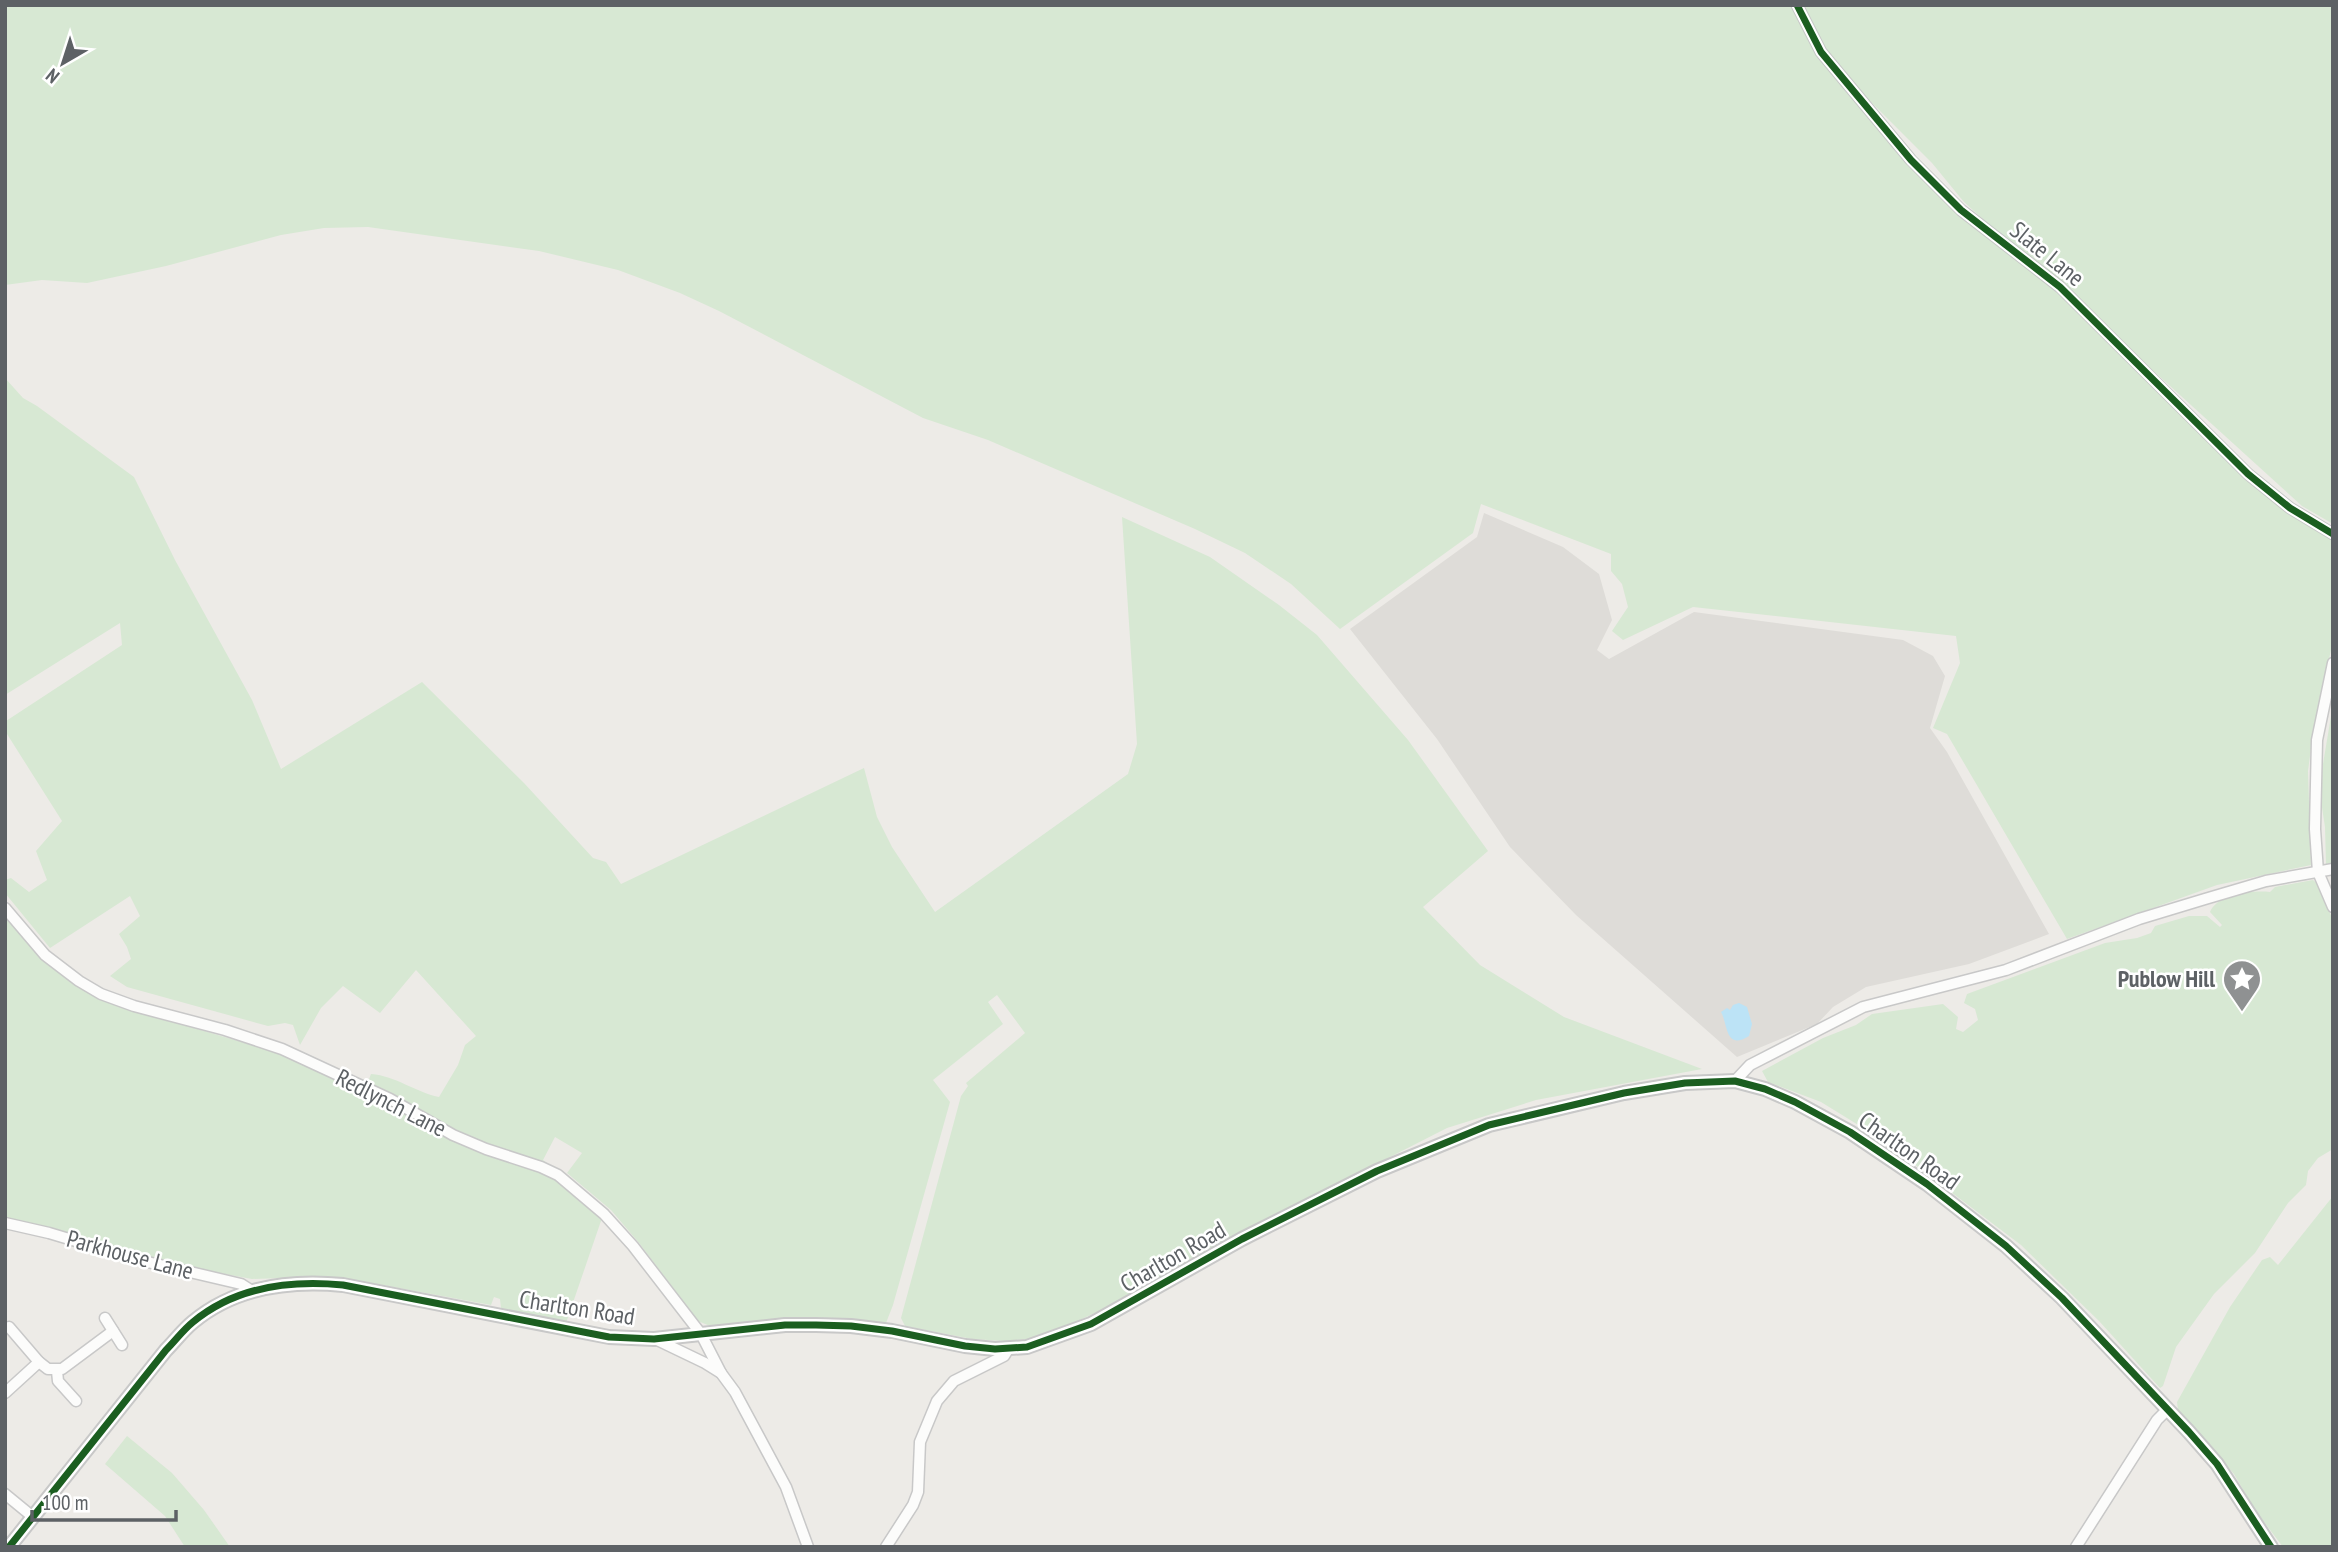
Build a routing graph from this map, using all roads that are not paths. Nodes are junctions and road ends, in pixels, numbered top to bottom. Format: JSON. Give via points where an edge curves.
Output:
{"nodes":[{"id":1,"x":1797,"y":5,"type":"edge"},
{"id":2,"x":2333,"y":534,"type":"edge"},
{"id":3,"x":2333,"y":663,"type":"edge"},
{"id":4,"x":2333,"y":869,"type":"edge"},
{"id":5,"x":2318,"y":872,"type":"junction"},
{"id":6,"x":2333,"y":907,"type":"edge"},
{"id":7,"x":5,"y":908,"type":"edge"},
{"id":8,"x":1735,"y":1081,"type":"junction"},
{"id":9,"x":5,"y":1223,"type":"edge"},
{"id":10,"x":253,"y":1291,"type":"junction"},
{"id":11,"x":105,"y":1318,"type":"dead end"},
{"id":12,"x":9,"y":1327,"type":"dead end"},
{"id":13,"x":113,"y":1331,"type":"junction"},
{"id":14,"x":701,"y":1334,"type":"junction"},
{"id":15,"x":654,"y":1339,"type":"junction"},
{"id":16,"x":122,"y":1345,"type":"dead end"},
{"id":17,"x":984,"y":1348,"type":"junction"},
{"id":18,"x":1009,"y":1348,"type":"junction"},
{"id":19,"x":40,"y":1362,"type":"junction"},
{"id":20,"x":978,"y":1368,"type":"junction"},
{"id":21,"x":57,"y":1371,"type":"junction"},
{"id":22,"x":721,"y":1373,"type":"junction"},
{"id":23,"x":5,"y":1393,"type":"edge"},
{"id":24,"x":76,"y":1401,"type":"dead end"},
{"id":25,"x":2167,"y":1409,"type":"junction"},
{"id":26,"x":5,"y":1494,"type":"edge"},
{"id":27,"x":33,"y":1517,"type":"junction"},
{"id":28,"x":9,"y":1547,"type":"edge"},
{"id":29,"x":808,"y":1547,"type":"edge"},
{"id":30,"x":886,"y":1547,"type":"edge"},
{"id":31,"x":2076,"y":1547,"type":"edge"},
{"id":32,"x":2271,"y":1547,"type":"edge"}],
"edges":[{"from":1,"to":2,"type":"street","name":"Slate Lane","via":[[1821,52],[1911,160],[1961,210],[2060,287],[2248,474],[2290,508]]},
{"from":3,"to":5,"type":"street","via":[[2316,740]]},
{"from":4,"to":5,"type":"street"},
{"from":5,"to":6,"type":"street"},
{"from":5,"to":8,"type":"street","via":[[2205,899],[2006,970],[1863,1007],[1750,1065]]},
{"from":7,"to":14,"type":"street","name":"Redlynch Lane","via":[[46,955],[101,994],[282,1049],[390,1098],[453,1135],[558,1175],[633,1246]]},
{"from":8,"to":18,"type":"street","name":"Charlton Road","via":[[1648,1089],[1489,1125],[1353,1183],[1091,1324],[1043,1343]]},
{"from":8,"to":25,"type":"street","name":"Charlton Road","via":[[1795,1102],[1850,1132],[1927,1184],[2006,1246],[2062,1298]]},
{"from":9,"to":10,"type":"street","name":"Parkhouse Lane","via":[[241,1284]]},
{"from":10,"to":15,"type":"street","name":"Charlton Road","via":[[302,1283],[343,1285],[609,1337]]},
{"from":10,"to":27,"type":"street","name":"Charlton Road","via":[[210,1310],[184,1331]]},
{"from":11,"to":13,"type":"street"},
{"from":12,"to":19,"type":"street"},
{"from":13,"to":16,"type":"street"},
{"from":13,"to":21,"type":"street"},
{"from":14,"to":15,"type":"street","name":"Charlton Road"},
{"from":14,"to":17,"type":"street","name":"Charlton Road","via":[[785,1325],[851,1326]]},
{"from":14,"to":22,"type":"street","name":"Redlynch Lane"},
{"from":15,"to":22,"type":"street"},
{"from":17,"to":18,"type":"street","name":"Charlton Road"},
{"from":17,"to":20,"type":"street"},
{"from":18,"to":20,"type":"street","via":[[1004,1356]]},
{"from":19,"to":21,"type":"street"},
{"from":19,"to":23,"type":"street"},
{"from":20,"to":30,"type":"street","via":[[954,1381],[937,1401],[920,1442],[918,1492]]},
{"from":21,"to":24,"type":"street","via":[[58,1381]]},
{"from":22,"to":29,"type":"street","name":"Redlynch Lane","via":[[786,1487]]},
{"from":25,"to":31,"type":"street"},
{"from":25,"to":32,"type":"street","name":"Charlton Road","via":[[2217,1464]]},
{"from":26,"to":27,"type":"street"},
{"from":27,"to":28,"type":"street","name":"Charlton Road"}]}
